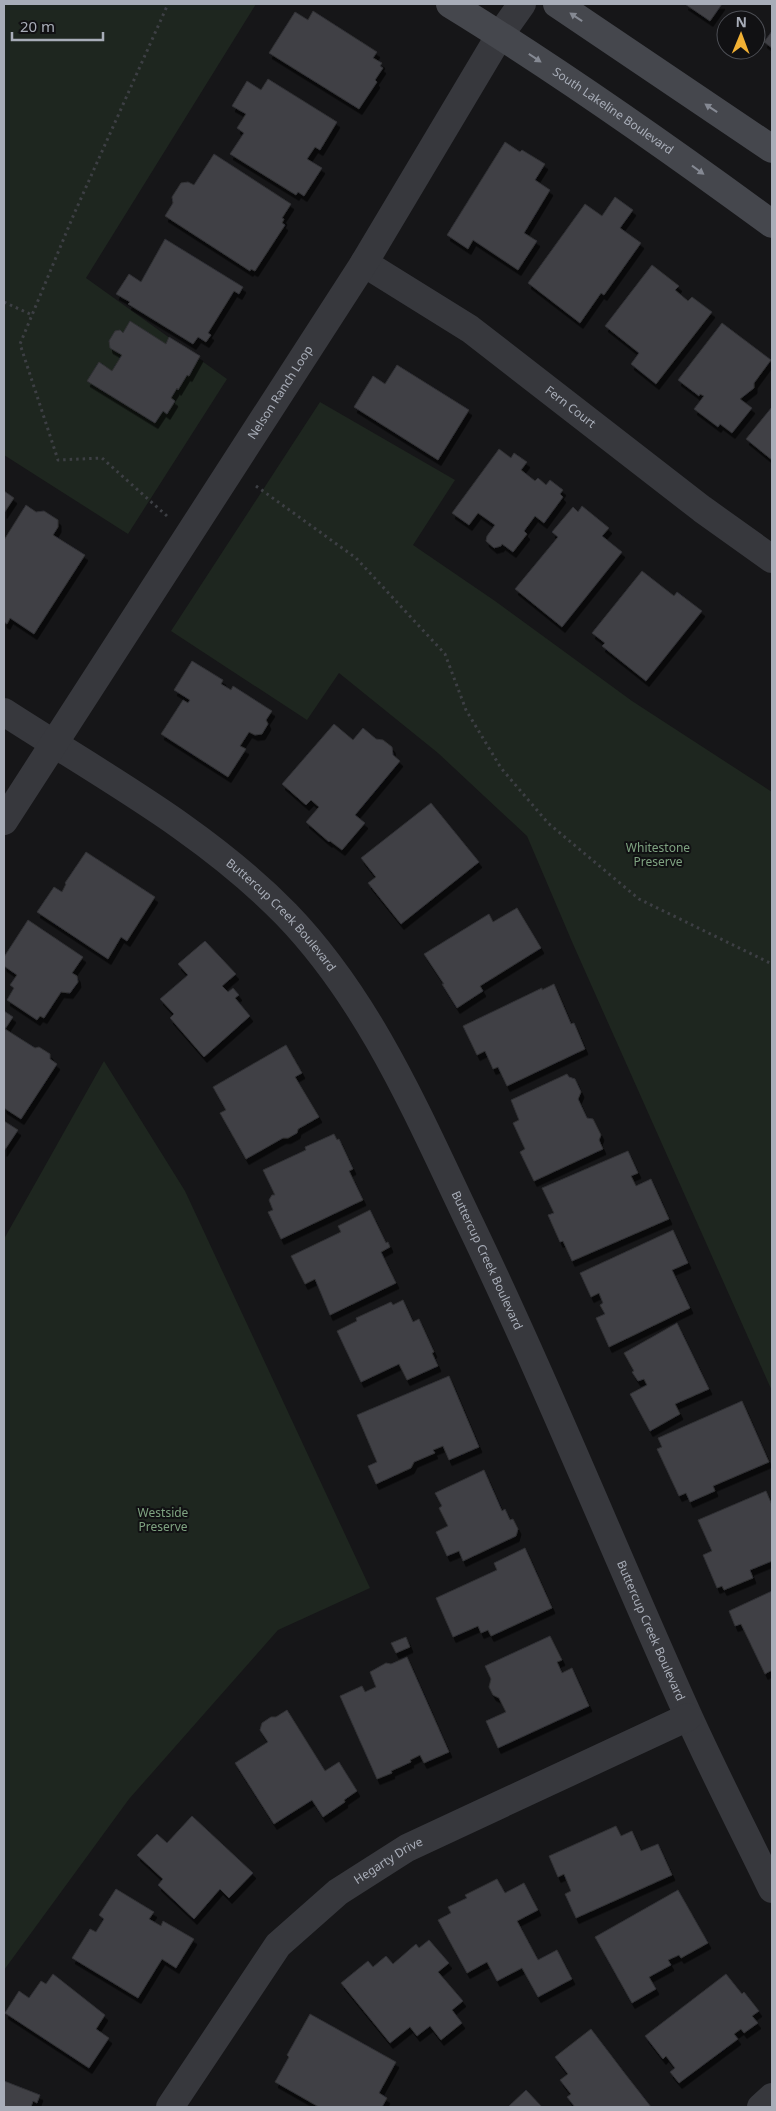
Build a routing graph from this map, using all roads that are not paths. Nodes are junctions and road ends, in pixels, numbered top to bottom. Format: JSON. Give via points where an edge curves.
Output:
{"nodes":[{"id":1,"x":450,"y":4,"type":"edge"},
{"id":2,"x":522,"y":4,"type":"edge"},
{"id":3,"x":557,"y":4,"type":"edge"},
{"id":4,"x":500,"y":35,"type":"junction"},
{"id":5,"x":772,"y":149,"type":"edge"},
{"id":6,"x":772,"y":224,"type":"edge"},
{"id":7,"x":364,"y":264,"type":"junction"},
{"id":8,"x":772,"y":559,"type":"edge"},
{"id":9,"x":4,"y":712,"type":"edge"},
{"id":10,"x":54,"y":745,"type":"junction"},
{"id":11,"x":4,"y":821,"type":"edge"},
{"id":12,"x":688,"y":1716,"type":"junction"},
{"id":13,"x":772,"y":1889,"type":"edge"},
{"id":14,"x":772,"y":2097,"type":"edge"},
{"id":15,"x":170,"y":2107,"type":"edge"},
{"id":16,"x":761,"y":2107,"type":"edge"}],
"edges":[{"from":1,"to":4,"type":"main road","name":"South Lakeline Boulevard"},
{"from":2,"to":4,"type":"street","name":"Nelson Ranch Loop"},
{"from":5,"to":3,"type":"main road","one_way":true},
{"from":4,"to":6,"type":"main road","name":"South Lakeline Boulevard","one_way":true,"via":[[660,142]]},
{"from":4,"to":7,"type":"street","name":"Nelson Ranch Loop"},
{"from":7,"to":8,"type":"street","name":"Fern Court","via":[[470,330]]},
{"from":7,"to":10,"type":"street","name":"Nelson Ranch Loop"},
{"from":9,"to":10,"type":"street"},
{"from":10,"to":11,"type":"street","name":"Nelson Ranch Loop"},
{"from":10,"to":12,"type":"street","name":"Buttercup Creek Boulevard","via":[[156,808],[224,858],[286,915],[344,984],[395,1068],[504,1295]]},
{"from":12,"to":13,"type":"street","name":"Buttercup Creek Boulevard"},
{"from":12,"to":15,"type":"street","name":"Hegarty Drive","via":[[407,1848],[338,1892],[278,1945]]},
{"from":14,"to":16,"type":"street"}]}
